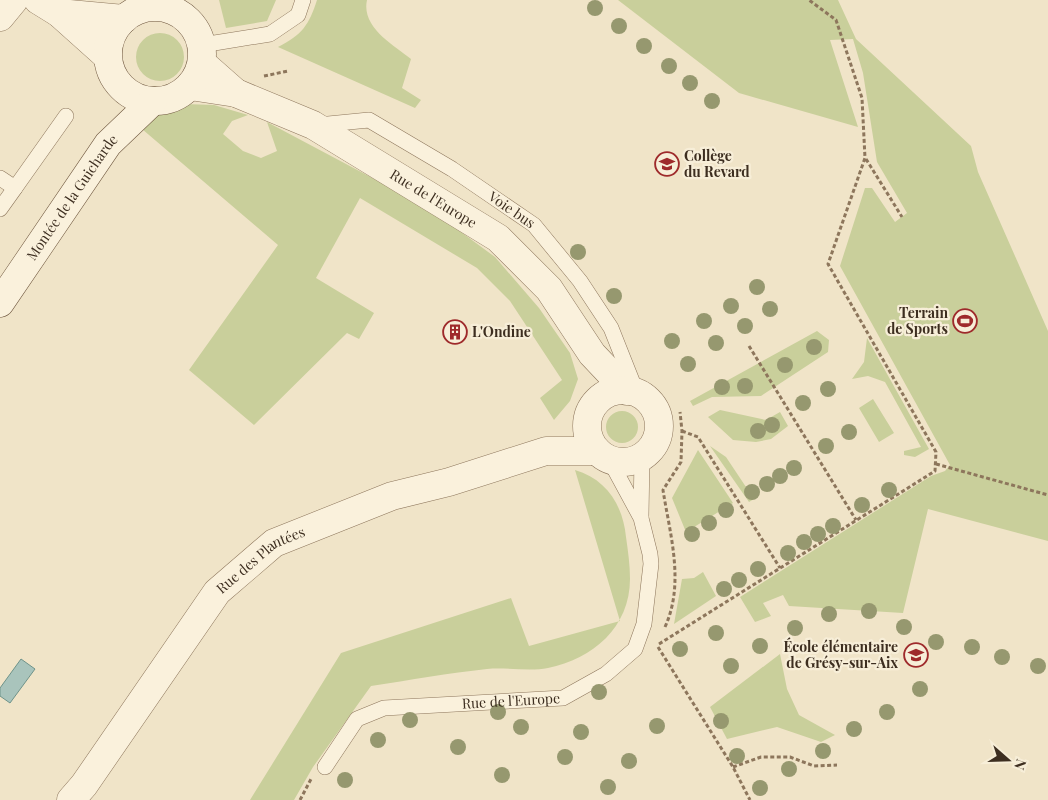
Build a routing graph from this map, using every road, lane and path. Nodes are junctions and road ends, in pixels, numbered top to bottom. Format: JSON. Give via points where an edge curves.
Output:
{"nodes":[{"id":1,"x":14,"y":0,"type":"edge"},
{"id":2,"x":303,"y":0,"type":"edge"},
{"id":3,"x":809,"y":0,"type":"edge"},
{"id":4,"x":48,"y":6,"type":"edge"},
{"id":5,"x":136,"y":9,"type":"edge"},
{"id":6,"x":186,"y":10,"type":"edge"},
{"id":7,"x":0,"y":17,"type":"edge"},
{"id":8,"x":107,"y":56,"type":"junction"},
{"id":9,"x":198,"y":65,"type":"junction"},
{"id":10,"x":288,"y":71,"type":"dead end"},
{"id":11,"x":245,"y":85,"type":"junction"},
{"id":12,"x":121,"y":87,"type":"junction"},
{"id":13,"x":154,"y":101,"type":"junction"},
{"id":14,"x":66,"y":116,"type":"dead end"},
{"id":15,"x":313,"y":125,"type":"junction"},
{"id":16,"x":108,"y":144,"type":"junction"},
{"id":17,"x":865,"y":158,"type":"junction"},
{"id":18,"x":0,"y":178,"type":"edge"},
{"id":19,"x":15,"y":188,"type":"junction"},
{"id":20,"x":0,"y":209,"type":"edge"},
{"id":21,"x":902,"y":217,"type":"dead end"},
{"id":22,"x":0,"y":303,"type":"edge"},
{"id":23,"x":749,"y":346,"type":"dead end"},
{"id":24,"x":592,"y":354,"type":"junction"},
{"id":25,"x":632,"y":392,"type":"junction"},
{"id":26,"x":591,"y":410,"type":"junction"},
{"id":27,"x":680,"y":412,"type":"dead end"},
{"id":28,"x":682,"y":431,"type":"junction"},
{"id":29,"x":546,"y":451,"type":"junction"},
{"id":30,"x":603,"y":455,"type":"junction"},
{"id":31,"x":642,"y":457,"type":"junction"},
{"id":32,"x":936,"y":464,"type":"junction"},
{"id":33,"x":1048,"y":495,"type":"edge"},
{"id":34,"x":640,"y":518,"type":"junction"},
{"id":35,"x":856,"y":520,"type":"junction"},
{"id":36,"x":780,"y":568,"type":"junction"},
{"id":37,"x":664,"y":629,"type":"dead end"},
{"id":38,"x":660,"y":637,"type":"dead end"},
{"id":39,"x":657,"y":645,"type":"junction"},
{"id":40,"x":837,"y":765,"type":"dead end"},
{"id":41,"x":732,"y":766,"type":"junction"},
{"id":42,"x":326,"y":767,"type":"dead end"},
{"id":43,"x":71,"y":800,"type":"edge"},
{"id":44,"x":750,"y":800,"type":"edge"}],
"edges":[{"from":1,"to":7,"type":"street"},
{"from":2,"to":9,"type":"lane","via":[[298,16],[270,34]]},
{"from":3,"to":17,"type":"path","via":[[836,20],[862,98]]},
{"from":4,"to":5,"type":"street"},
{"from":4,"to":8,"type":"street"},
{"from":5,"to":6,"type":"street"},
{"from":5,"to":8,"type":"street","via":[[111,38]]},
{"from":6,"to":9,"type":"street","via":[[197,32]]},
{"from":8,"to":12,"type":"street"},
{"from":9,"to":11,"type":"street","name":"Rue de l'Europe"},
{"from":9,"to":13,"type":"street","via":[[167,100]]},
{"from":10,"to":11,"type":"path"},
{"from":11,"to":15,"type":"street","name":"Rue de l'Europe"},
{"from":12,"to":13,"type":"street","via":[[130,94]]},
{"from":12,"to":16,"type":"street"},
{"from":13,"to":16,"type":"street","name":"Montée de la Guicharde"},
{"from":14,"to":19,"type":"lane"},
{"from":15,"to":24,"type":"street","name":"Rue de l'Europe","via":[[498,238],[549,289]]},
{"from":15,"to":25,"type":"lane","name":"Voie bus","via":[[369,120],[452,169],[534,224],[580,281],[611,328]]},
{"from":16,"to":22,"type":"street","name":"Montée de la Guicharde"},
{"from":17,"to":21,"type":"path"},
{"from":17,"to":32,"type":"path","via":[[828,264],[936,452]]},
{"from":18,"to":19,"type":"lane"},
{"from":19,"to":20,"type":"lane"},
{"from":23,"to":35,"type":"path"},
{"from":24,"to":25,"type":"street","name":"Rue de l'Europe"},
{"from":24,"to":26,"type":"street"},
{"from":25,"to":26,"type":"street","via":[[609,393]]},
{"from":25,"to":31,"type":"street","via":[[651,404],[658,421],[655,442]]},
{"from":26,"to":29,"type":"street","name":"Rue des Plantées"},
{"from":26,"to":30,"type":"street","via":[[588,435]]},
{"from":27,"to":28,"type":"path"},
{"from":28,"to":36,"type":"path","via":[[698,437]]},
{"from":28,"to":37,"type":"path","via":[[682,462],[664,490],[676,567]]},
{"from":29,"to":30,"type":"street","name":"Rue des Plantées"},
{"from":29,"to":43,"type":"street","name":"Rue des Plantées","via":[[449,482],[392,496],[274,542],[217,592],[84,786]]},
{"from":30,"to":31,"type":"street","via":[[620,462]]},
{"from":30,"to":34,"type":"lane","name":"Rue de l'Europe"},
{"from":31,"to":34,"type":"lane","name":"Rue de l'Europe"},
{"from":32,"to":33,"type":"path"},
{"from":32,"to":35,"type":"path","via":[[935,471]]},
{"from":34,"to":42,"type":"lane","name":"Rue de l'Europe","via":[[651,564],[644,624],[635,649],[606,674],[563,698],[384,708],[357,719]]},
{"from":35,"to":36,"type":"path"},
{"from":36,"to":39,"type":"path"},
{"from":38,"to":39,"type":"path"},
{"from":39,"to":41,"type":"path"},
{"from":40,"to":41,"type":"path","via":[[814,766],[790,757],[761,757]]},
{"from":41,"to":44,"type":"path"}]}
